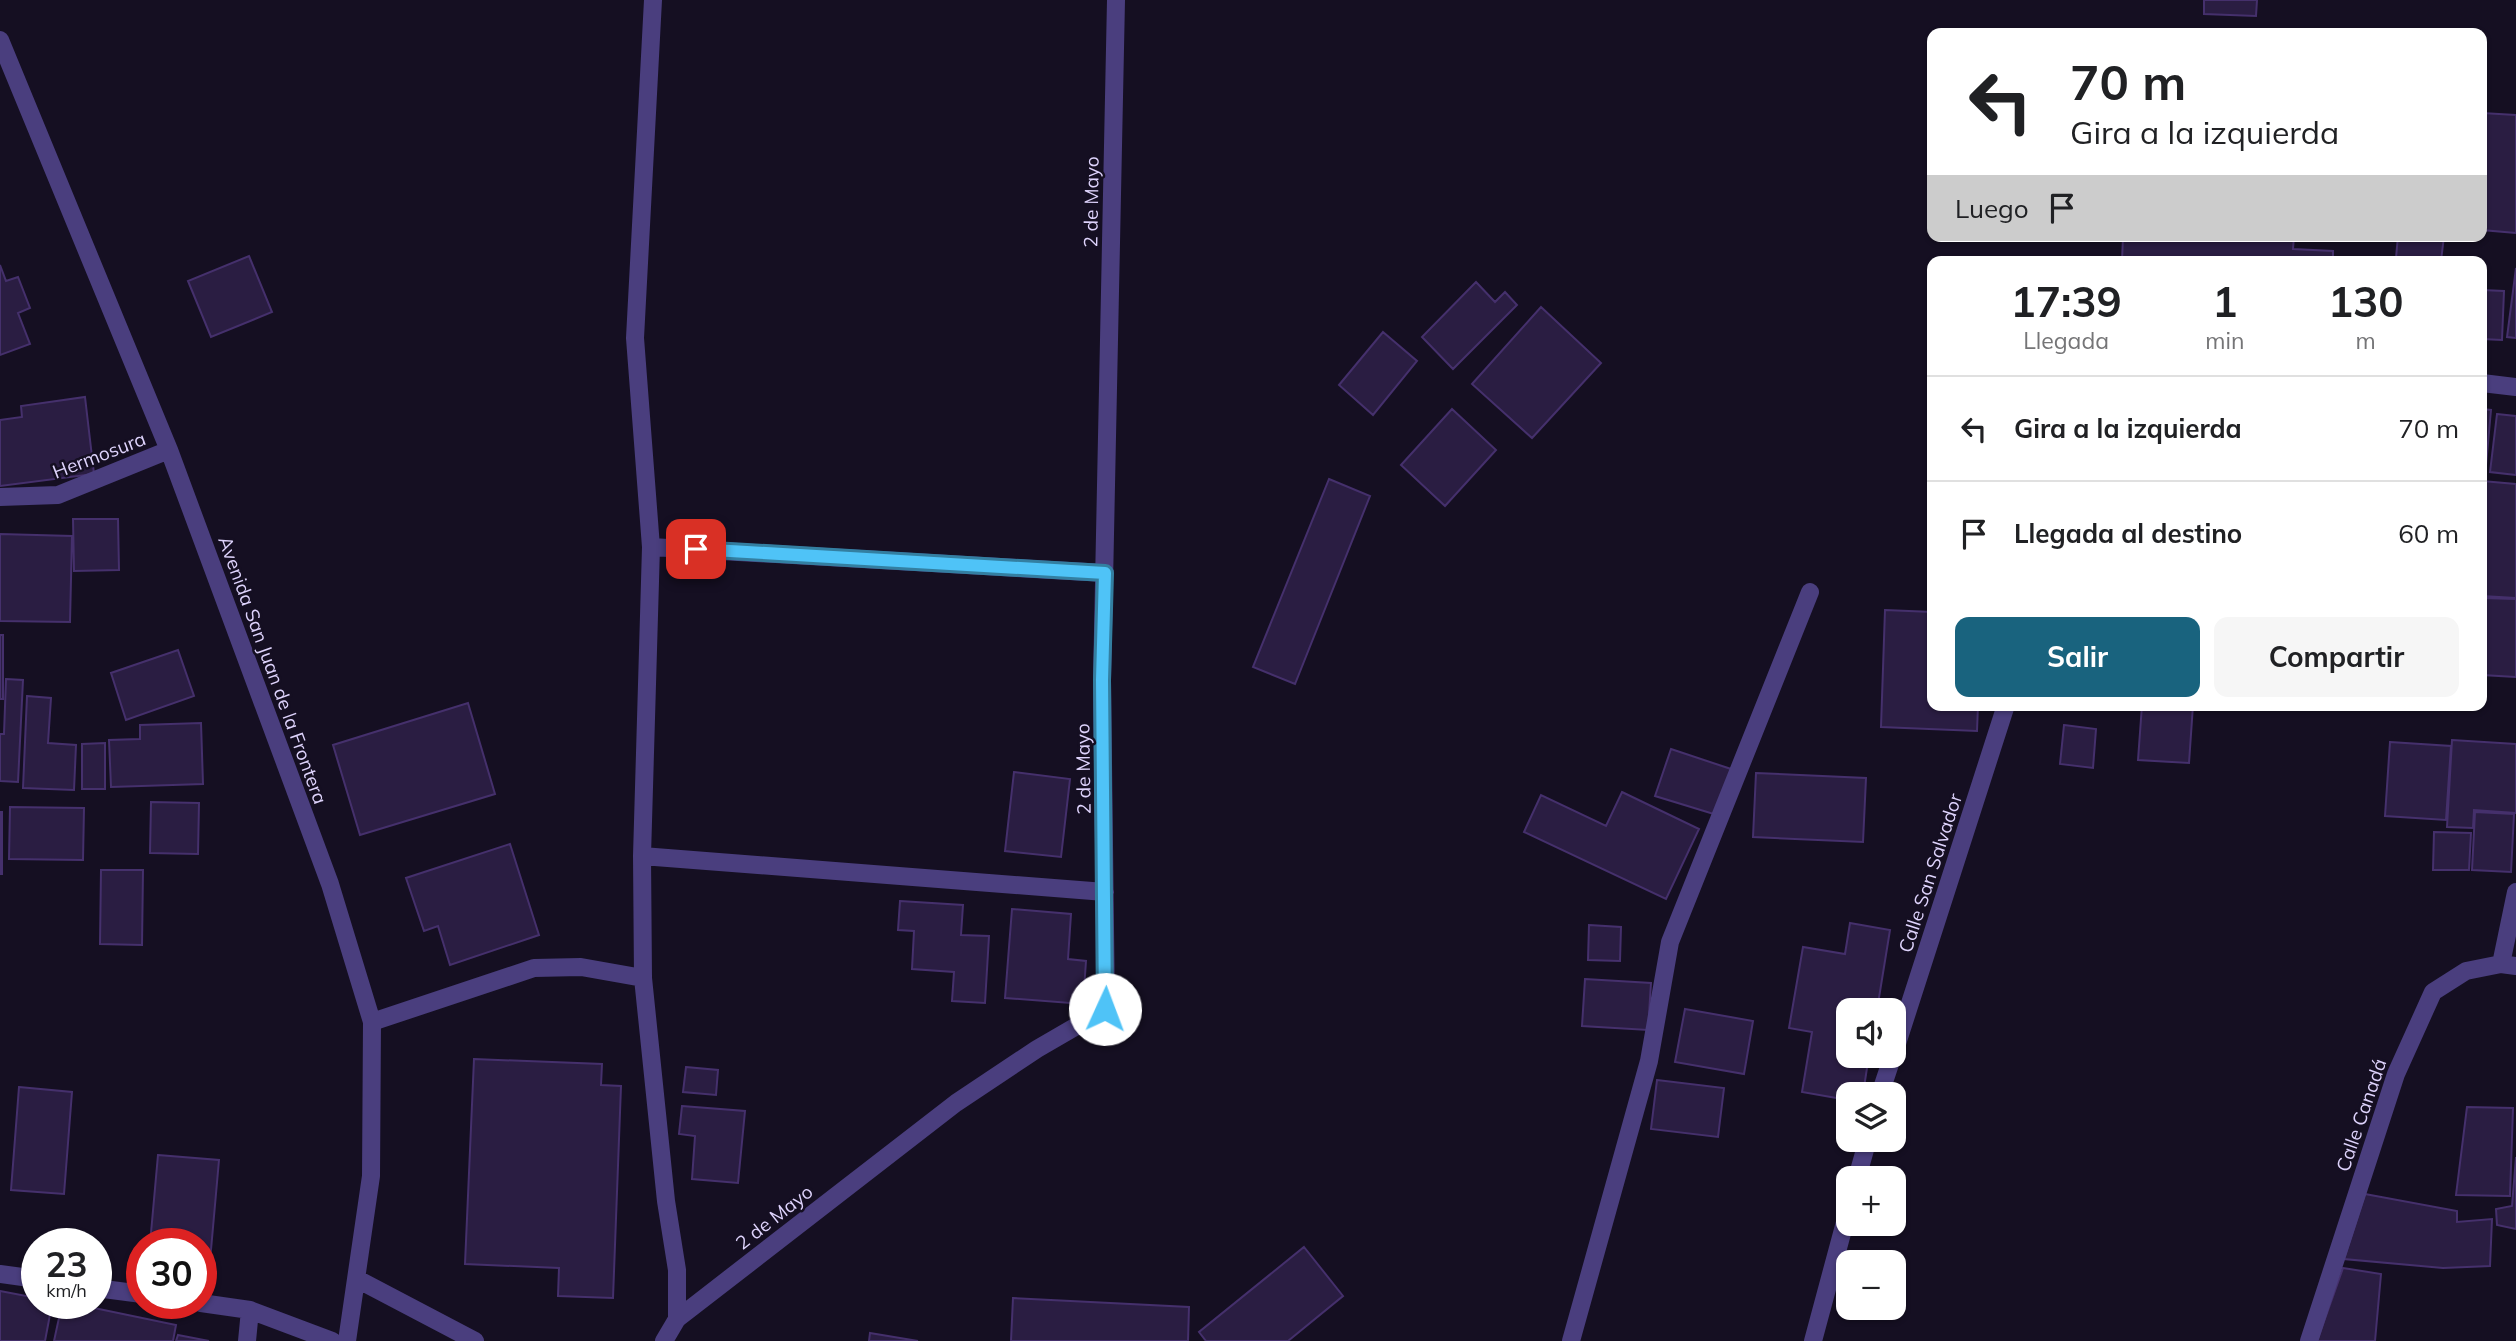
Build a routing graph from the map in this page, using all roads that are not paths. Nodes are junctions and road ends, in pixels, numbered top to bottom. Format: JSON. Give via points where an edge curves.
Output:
{"nodes":[{"id":1,"x":653,"y":0,"type":"edge"},
{"id":2,"x":1116,"y":0,"type":"edge"},
{"id":3,"x":0,"y":40,"type":"edge"},
{"id":4,"x":2487,"y":384,"type":"edge"},
{"id":5,"x":2516,"y":387,"type":"edge"},
{"id":6,"x":169,"y":450,"type":"junction"},
{"id":7,"x":0,"y":497,"type":"edge"},
{"id":8,"x":651,"y":547,"type":"junction"},
{"id":9,"x":1105,"y":573,"type":"junction"},
{"id":10,"x":1810,"y":592,"type":"dead end"},
{"id":11,"x":2004,"y":711,"type":"edge"},
{"id":12,"x":642,"y":856,"type":"junction"},
{"id":13,"x":1105,"y":892,"type":"junction"},
{"id":14,"x":2516,"y":892,"type":"edge"},
{"id":15,"x":2508,"y":965,"type":"edge"},
{"id":16,"x":643,"y":978,"type":"junction"},
{"id":17,"x":1906,"y":1014,"type":"edge"},
{"id":18,"x":372,"y":1022,"type":"junction"},
{"id":19,"x":1841,"y":1236,"type":"edge"},
{"id":20,"x":0,"y":1274,"type":"edge"},
{"id":21,"x":21,"y":1277,"type":"edge"},
{"id":22,"x":357,"y":1279,"type":"junction"},
{"id":23,"x":217,"y":1305,"type":"edge"},
{"id":24,"x":250,"y":1310,"type":"junction"},
{"id":25,"x":677,"y":1319,"type":"junction"},
{"id":26,"x":247,"y":1341,"type":"edge"},
{"id":27,"x":332,"y":1341,"type":"edge"},
{"id":28,"x":347,"y":1341,"type":"edge"},
{"id":29,"x":475,"y":1341,"type":"edge"},
{"id":30,"x":664,"y":1341,"type":"edge"},
{"id":31,"x":1571,"y":1341,"type":"edge"},
{"id":32,"x":1812,"y":1341,"type":"edge"},
{"id":33,"x":2309,"y":1341,"type":"edge"}],
"edges":[{"from":1,"to":8,"type":"street","via":[[635,338]]},
{"from":2,"to":9,"type":"street","name":"2 de Mayo"},
{"from":3,"to":6,"type":"street","name":"Avenida San Juan de la Frontera"},
{"from":4,"to":5,"type":"street"},
{"from":6,"to":7,"type":"street","name":"Hermosura","via":[[58,495]]},
{"from":6,"to":18,"type":"street","name":"Avenida San Juan de la Frontera","via":[[330,884]]},
{"from":8,"to":9,"type":"street"},
{"from":8,"to":12,"type":"street"},
{"from":9,"to":13,"type":"street","name":"2 de Mayo"},
{"from":10,"to":31,"type":"street","via":[[1670,942],[1649,1061]]},
{"from":11,"to":17,"type":"street","name":"Calle San Salvador"},
{"from":12,"to":13,"type":"street"},
{"from":12,"to":16,"type":"street"},
{"from":13,"to":25,"type":"street","name":"2 de Mayo","via":[[1105,1009],[956,1103]]},
{"from":14,"to":15,"type":"street"},
{"from":15,"to":33,"type":"street","name":"Calle Canadá","via":[[2466,971],[2432,992],[2396,1074]]},
{"from":16,"to":18,"type":"street","via":[[581,967],[534,968]]},
{"from":16,"to":25,"type":"street","via":[[677,1270]]},
{"from":18,"to":22,"type":"street","name":"Avenida San Juan de la Frontera","via":[[371,1176]]},
{"from":19,"to":32,"type":"street"},
{"from":20,"to":21,"type":"street"},
{"from":22,"to":28,"type":"street","name":"Avenida San Juan de la Frontera"},
{"from":22,"to":29,"type":"street"},
{"from":23,"to":24,"type":"street"},
{"from":24,"to":26,"type":"street"},
{"from":24,"to":27,"type":"street"},
{"from":25,"to":30,"type":"street"}]}
